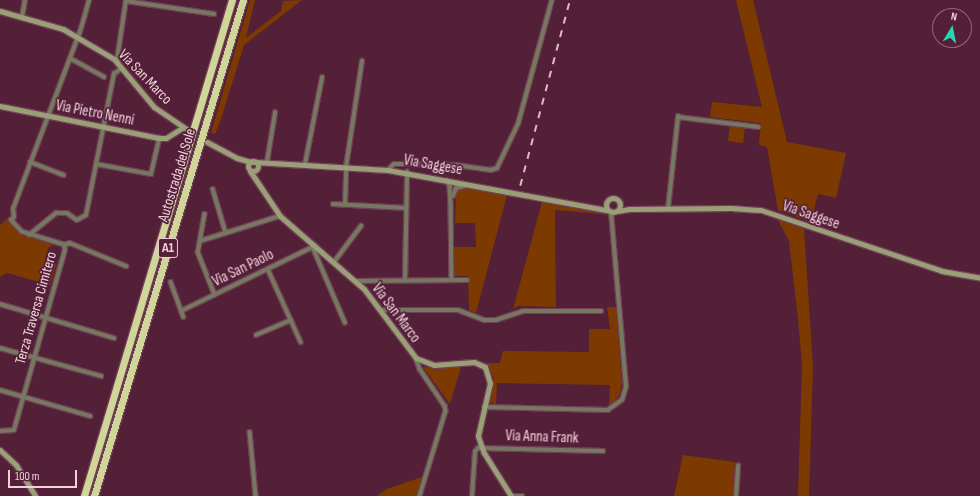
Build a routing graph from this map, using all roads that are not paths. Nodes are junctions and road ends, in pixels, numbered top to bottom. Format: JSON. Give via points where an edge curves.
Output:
{"nodes":[{"id":1,"x":25,"y":0,"type":"edge"},
{"id":2,"x":89,"y":0,"type":"edge"},
{"id":3,"x":232,"y":0,"type":"edge"},
{"id":4,"x":243,"y":0,"type":"edge"},
{"id":5,"x":552,"y":0,"type":"edge"},
{"id":6,"x":126,"y":1,"type":"edge"},
{"id":7,"x":0,"y":11,"type":"edge"},
{"id":8,"x":214,"y":14,"type":"dead end"},
{"id":9,"x":22,"y":16,"type":"junction"},
{"id":10,"x":77,"y":36,"type":"junction"},
{"id":11,"x":70,"y":58,"type":"junction"},
{"id":12,"x":362,"y":61,"type":"dead end"},
{"id":13,"x":120,"y":70,"type":"junction"},
{"id":14,"x":104,"y":77,"type":"dead end"},
{"id":15,"x":322,"y":78,"type":"dead end"},
{"id":16,"x":0,"y":106,"type":"edge"},
{"id":17,"x":275,"y":113,"type":"dead end"},
{"id":18,"x":47,"y":116,"type":"junction"},
{"id":19,"x":103,"y":126,"type":"junction"},
{"id":20,"x":758,"y":127,"type":"dead end"},
{"id":21,"x":159,"y":138,"type":"junction"},
{"id":22,"x":207,"y":142,"type":"dead end"},
{"id":23,"x":237,"y":158,"type":"junction"},
{"id":24,"x":30,"y":162,"type":"junction"},
{"id":25,"x":266,"y":162,"type":"junction"},
{"id":26,"x":96,"y":164,"type":"junction"},
{"id":27,"x":305,"y":164,"type":"junction"},
{"id":28,"x":253,"y":167,"type":"junction"},
{"id":29,"x":346,"y":167,"type":"junction"},
{"id":30,"x":388,"y":170,"type":"junction"},
{"id":31,"x":407,"y":172,"type":"junction"},
{"id":32,"x":64,"y":175,"type":"dead end"},
{"id":33,"x":446,"y":179,"type":"junction"},
{"id":34,"x":213,"y":189,"type":"dead end"},
{"id":35,"x":505,"y":190,"type":"junction"},
{"id":36,"x":608,"y":200,"type":"junction"},
{"id":37,"x":451,"y":203,"type":"junction"},
{"id":38,"x":333,"y":204,"type":"dead end"},
{"id":39,"x":620,"y":204,"type":"junction"},
{"id":40,"x":345,"y":205,"type":"junction"},
{"id":41,"x":594,"y":206,"type":"junction"},
{"id":42,"x":406,"y":208,"type":"junction"},
{"id":43,"x":629,"y":209,"type":"junction"},
{"id":44,"x":668,"y":209,"type":"junction"},
{"id":45,"x":612,"y":211,"type":"junction"},
{"id":46,"x":205,"y":214,"type":"dead end"},
{"id":47,"x":280,"y":216,"type":"junction"},
{"id":48,"x":361,"y":226,"type":"dead end"},
{"id":49,"x":226,"y":233,"type":"junction"},
{"id":50,"x":29,"y":235,"type":"junction"},
{"id":51,"x":200,"y":241,"type":"junction"},
{"id":52,"x":64,"y":245,"type":"junction"},
{"id":53,"x":314,"y":247,"type":"junction"},
{"id":54,"x":334,"y":262,"type":"junction"},
{"id":55,"x":126,"y":266,"type":"dead end"},
{"id":56,"x":268,"y":269,"type":"junction"},
{"id":57,"x":980,"y":278,"type":"edge"},
{"id":58,"x":452,"y":280,"type":"junction"},
{"id":59,"x":467,"y":280,"type":"dead end"},
{"id":60,"x":356,"y":281,"type":"junction"},
{"id":61,"x":405,"y":281,"type":"junction"},
{"id":62,"x":171,"y":282,"type":"dead end"},
{"id":63,"x":215,"y":295,"type":"junction"},
{"id":64,"x":0,"y":304,"type":"edge"},
{"id":65,"x":381,"y":310,"type":"junction"},
{"id":66,"x":181,"y":311,"type":"junction"},
{"id":67,"x":601,"y":311,"type":"dead end"},
{"id":68,"x":184,"y":317,"type":"dead end"},
{"id":69,"x":45,"y":318,"type":"junction"},
{"id":70,"x":291,"y":320,"type":"junction"},
{"id":71,"x":345,"y":322,"type":"dead end"},
{"id":72,"x":256,"y":335,"type":"dead end"},
{"id":73,"x":114,"y":338,"type":"dead end"},
{"id":74,"x":301,"y":342,"type":"dead end"},
{"id":75,"x":0,"y":348,"type":"edge"},
{"id":76,"x":34,"y":358,"type":"junction"},
{"id":77,"x":416,"y":358,"type":"junction"},
{"id":78,"x":101,"y":376,"type":"dead end"},
{"id":79,"x":0,"y":390,"type":"edge"},
{"id":80,"x":23,"y":397,"type":"junction"},
{"id":81,"x":484,"y":407,"type":"junction"},
{"id":82,"x":90,"y":416,"type":"dead end"},
{"id":83,"x":0,"y":431,"type":"edge"},
{"id":84,"x":250,"y":432,"type":"dead end"},
{"id":85,"x":482,"y":448,"type":"junction"},
{"id":86,"x":0,"y":450,"type":"edge"},
{"id":87,"x":602,"y":451,"type":"dead end"},
{"id":88,"x":738,"y":466,"type":"dead end"},
{"id":89,"x":35,"y":496,"type":"edge"},
{"id":90,"x":83,"y":496,"type":"edge"},
{"id":91,"x":94,"y":496,"type":"edge"},
{"id":92,"x":256,"y":496,"type":"edge"},
{"id":93,"x":420,"y":496,"type":"edge"},
{"id":94,"x":472,"y":496,"type":"edge"},
{"id":95,"x":511,"y":496,"type":"edge"},
{"id":96,"x":522,"y":496,"type":"edge"},
{"id":97,"x":736,"y":496,"type":"edge"}],
"edges":[{"from":1,"to":9,"type":"street"},
{"from":2,"to":10,"type":"street"},
{"from":3,"to":90,"type":"highway","name":"Autostrada del Sole","number":"A1"},
{"from":4,"to":91,"type":"highway","name":"Autostrada del Sole","number":"A1"},
{"from":5,"to":30,"type":"street","via":[[518,124],[496,168],[491,170],[456,164],[394,164]]},
{"from":6,"to":8,"type":"street"},
{"from":6,"to":13,"type":"street","via":[[117,60]]},
{"from":7,"to":9,"type":"main road","name":"Via San Marco"},
{"from":9,"to":10,"type":"main road","name":"Via San Marco"},
{"from":10,"to":11,"type":"street"},
{"from":10,"to":13,"type":"main road","name":"Via San Marco","via":[[114,59]]},
{"from":11,"to":14,"type":"street"},
{"from":11,"to":18,"type":"street"},
{"from":12,"to":29,"type":"street"},
{"from":13,"to":19,"type":"street","via":[[114,74]]},
{"from":13,"to":21,"type":"main road","name":"Via San Marco","via":[[154,107],[185,129],[166,138]]},
{"from":15,"to":27,"type":"street"},
{"from":16,"to":18,"type":"main road","name":"Via Pietro Nenni"},
{"from":17,"to":25,"type":"street"},
{"from":18,"to":19,"type":"main road","name":"Via Pietro Nenni"},
{"from":18,"to":24,"type":"street"},
{"from":19,"to":21,"type":"main road","name":"Via Pietro Nenni"},
{"from":19,"to":26,"type":"street"},
{"from":20,"to":44,"type":"street","via":[[678,117]]},
{"from":21,"to":26,"type":"street","via":[[151,174]]},
{"from":22,"to":23,"type":"main road"},
{"from":23,"to":28,"type":"main road"},
{"from":23,"to":28,"type":"main road","name":"Via Saggese"},
{"from":24,"to":32,"type":"street"},
{"from":24,"to":50,"type":"street","via":[[11,220],[17,229]]},
{"from":25,"to":27,"type":"main road","name":"Via Saggese"},
{"from":25,"to":28,"type":"main road","name":"Via Saggese"},
{"from":26,"to":50,"type":"street","via":[[86,215],[77,220],[67,213],[56,213]]},
{"from":27,"to":29,"type":"main road","name":"Via Saggese"},
{"from":28,"to":47,"type":"main road","name":"Via San Marco","via":[[258,184]]},
{"from":29,"to":30,"type":"main road","name":"Via Saggese"},
{"from":29,"to":40,"type":"street"},
{"from":30,"to":31,"type":"main road","name":"Via Saggese"},
{"from":31,"to":33,"type":"main road","name":"Via Saggese"},
{"from":31,"to":42,"type":"street"},
{"from":33,"to":35,"type":"main road","name":"Via Saggese"},
{"from":33,"to":37,"type":"street","via":[[450,186]]},
{"from":34,"to":49,"type":"street"},
{"from":35,"to":37,"type":"street","via":[[460,186],[454,190]]},
{"from":35,"to":41,"type":"main road","name":"Via Saggese"},
{"from":36,"to":39,"type":"main road","via":[[615,199]]},
{"from":36,"to":41,"type":"main road"},
{"from":36,"to":45,"type":"main road"},
{"from":37,"to":58,"type":"street"},
{"from":38,"to":40,"type":"street"},
{"from":39,"to":43,"type":"main road"},
{"from":39,"to":45,"type":"main road"},
{"from":40,"to":42,"type":"street"},
{"from":41,"to":45,"type":"main road","name":"Via Saggese"},
{"from":42,"to":61,"type":"street"},
{"from":43,"to":44,"type":"main road","name":"Via Saggese"},
{"from":43,"to":45,"type":"main road","name":"Via Saggese"},
{"from":44,"to":57,"type":"main road","name":"Via Saggese","via":[[761,210],[942,271]]},
{"from":45,"to":81,"type":"street","via":[[626,387],[622,400],[608,410]]},
{"from":46,"to":51,"type":"street"},
{"from":47,"to":49,"type":"street"},
{"from":47,"to":53,"type":"main road","name":"Via San Marco"},
{"from":48,"to":54,"type":"street"},
{"from":49,"to":51,"type":"street"},
{"from":50,"to":52,"type":"street"},
{"from":51,"to":63,"type":"street","via":[[198,252]]},
{"from":52,"to":55,"type":"street","name":"Terza Traversa Cimitero","via":[[70,243]]},
{"from":52,"to":69,"type":"street","name":"Terza Traversa Cimitero","via":[[65,250]]},
{"from":53,"to":54,"type":"main road","name":"Via San Marco"},
{"from":53,"to":56,"type":"street","name":"Via San Paolo"},
{"from":53,"to":71,"type":"street"},
{"from":54,"to":60,"type":"main road","name":"Via San Marco"},
{"from":56,"to":63,"type":"street","name":"Via San Paolo"},
{"from":56,"to":70,"type":"street"},
{"from":58,"to":59,"type":"street"},
{"from":58,"to":61,"type":"street"},
{"from":60,"to":61,"type":"street"},
{"from":60,"to":65,"type":"main road","name":"Via San Marco"},
{"from":62,"to":66,"type":"street"},
{"from":63,"to":66,"type":"street","name":"Via San Paolo"},
{"from":64,"to":69,"type":"street"},
{"from":65,"to":67,"type":"street","via":[[458,310],[484,320],[496,320],[522,311]]},
{"from":65,"to":77,"type":"main road","name":"Via San Marco"},
{"from":66,"to":68,"type":"street"},
{"from":69,"to":73,"type":"street"},
{"from":69,"to":76,"type":"street","name":"Terza Traversa Cimitero"},
{"from":70,"to":72,"type":"street"},
{"from":70,"to":74,"type":"street"},
{"from":75,"to":76,"type":"street"},
{"from":76,"to":78,"type":"street"},
{"from":76,"to":80,"type":"street","name":"Terza Traversa Cimitero"},
{"from":77,"to":81,"type":"main road","name":"Via San Marco","via":[[434,364],[474,362],[485,367],[490,382]]},
{"from":77,"to":93,"type":"street","via":[[446,411]]},
{"from":79,"to":80,"type":"street"},
{"from":80,"to":82,"type":"street"},
{"from":80,"to":83,"type":"street","name":"Terza Traversa Cimitero","via":[[14,430]]},
{"from":81,"to":85,"type":"main road","name":"Via San Marco","via":[[478,436]]},
{"from":84,"to":92,"type":"street"},
{"from":85,"to":87,"type":"street","name":"Via Anna Frank"},
{"from":85,"to":94,"type":"street","via":[[476,448],[475,452]]},
{"from":85,"to":95,"type":"main road","name":"Via San Marco"},
{"from":86,"to":89,"type":"main road","via":[[16,465]]},
{"from":88,"to":97,"type":"street"},
{"from":95,"to":96,"type":"street"}]}
